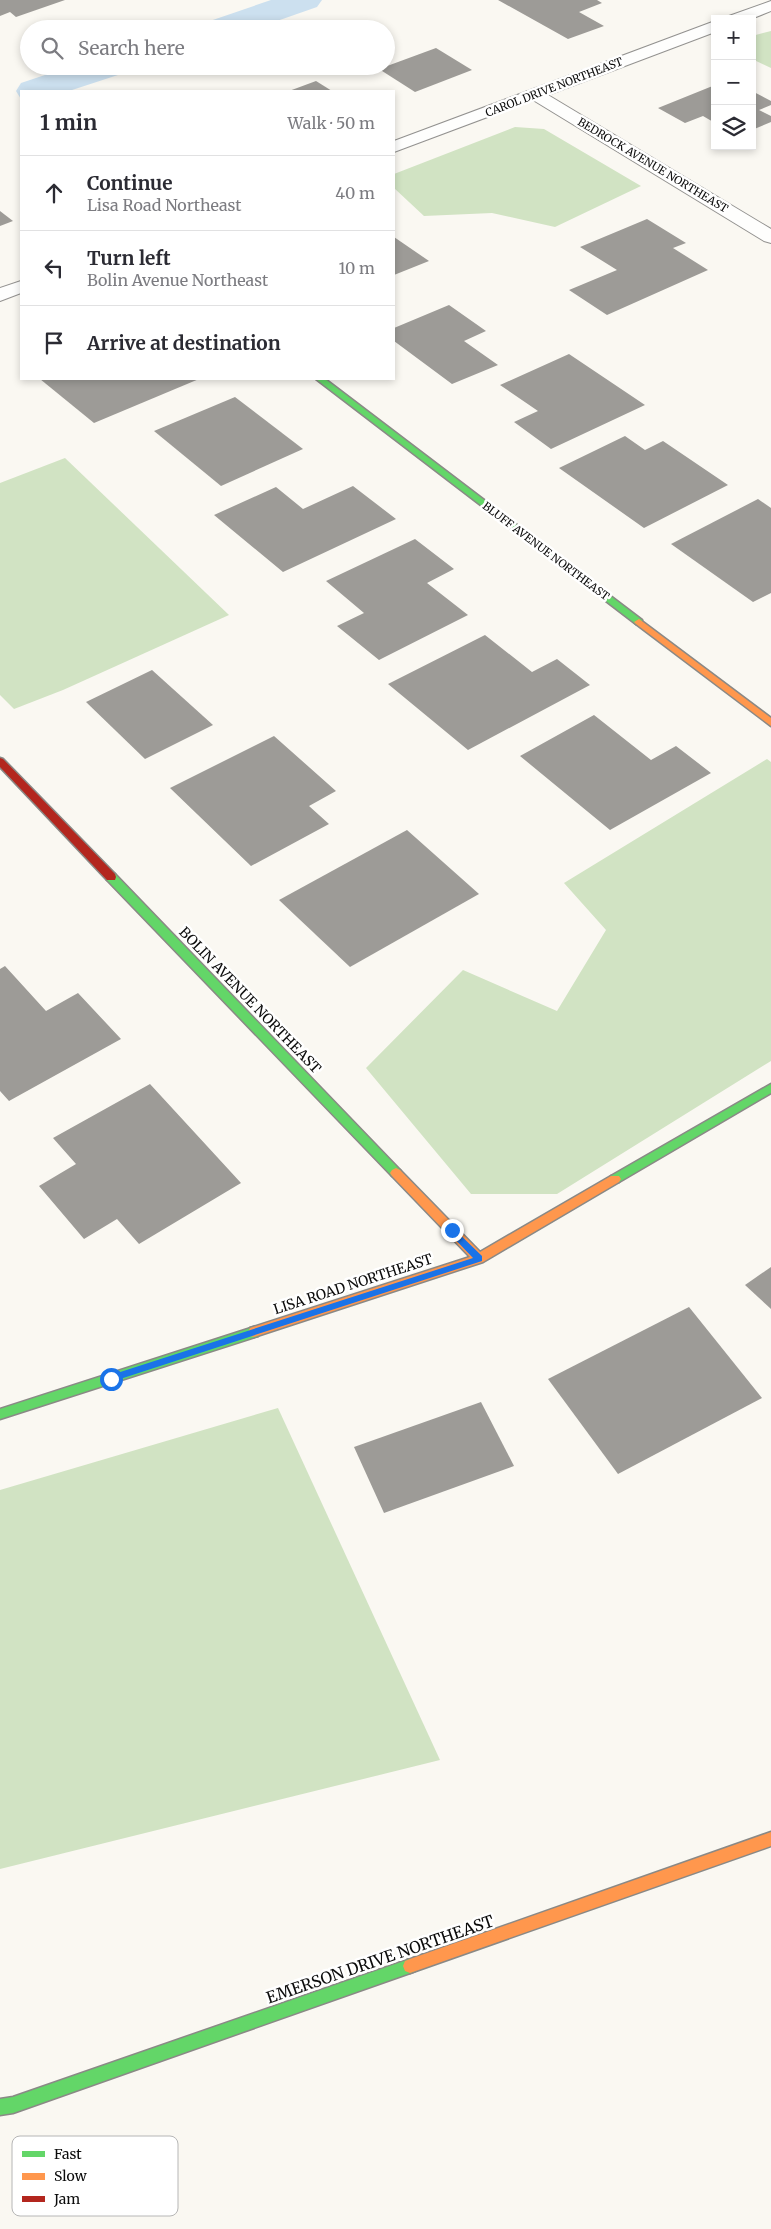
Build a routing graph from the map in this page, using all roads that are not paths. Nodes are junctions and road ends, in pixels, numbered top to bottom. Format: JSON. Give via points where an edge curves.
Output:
{"nodes":[{"id":1,"x":769,"y":6,"type":"edge"},
{"id":2,"x":745,"y":15,"type":"edge"},
{"id":3,"x":711,"y":28,"type":"edge"},
{"id":4,"x":535,"y":94,"type":"junction"},
{"id":5,"x":395,"y":147,"type":"edge"},
{"id":6,"x":771,"y":237,"type":"edge"},
{"id":7,"x":20,"y":288,"type":"edge"},
{"id":8,"x":0,"y":296,"type":"edge"},
{"id":9,"x":321,"y":380,"type":"edge"},
{"id":10,"x":771,"y":723,"type":"edge"},
{"id":11,"x":0,"y":761,"type":"edge"},
{"id":12,"x":771,"y":1088,"type":"edge"},
{"id":13,"x":479,"y":1259,"type":"junction"},
{"id":14,"x":0,"y":1414,"type":"edge"},
{"id":15,"x":771,"y":1839,"type":"edge"},
{"id":16,"x":0,"y":2107,"type":"edge"}],
"edges":[{"from":1,"to":2,"type":"street"},
{"from":3,"to":4,"type":"street","name":"CAROL DRIVE NORTHEAST"},
{"from":4,"to":5,"type":"street","name":"CAROL DRIVE NORTHEAST"},
{"from":4,"to":6,"type":"street","name":"BEDROCK AVENUE NORTHEAST"},
{"from":7,"to":8,"type":"street"},
{"from":9,"to":10,"type":"street","name":"BLUFF AVENUE NORTHEAST"},
{"from":11,"to":13,"type":"street","name":"BOLIN AVENUE NORTHEAST"},
{"from":12,"to":13,"type":"street","name":"LISA ROAD NORTHEAST"},
{"from":13,"to":14,"type":"street","name":"LISA ROAD NORTHEAST"},
{"from":15,"to":16,"type":"street","name":"EMERSON DRIVE NORTHEAST","via":[[22,2102]]}]}
